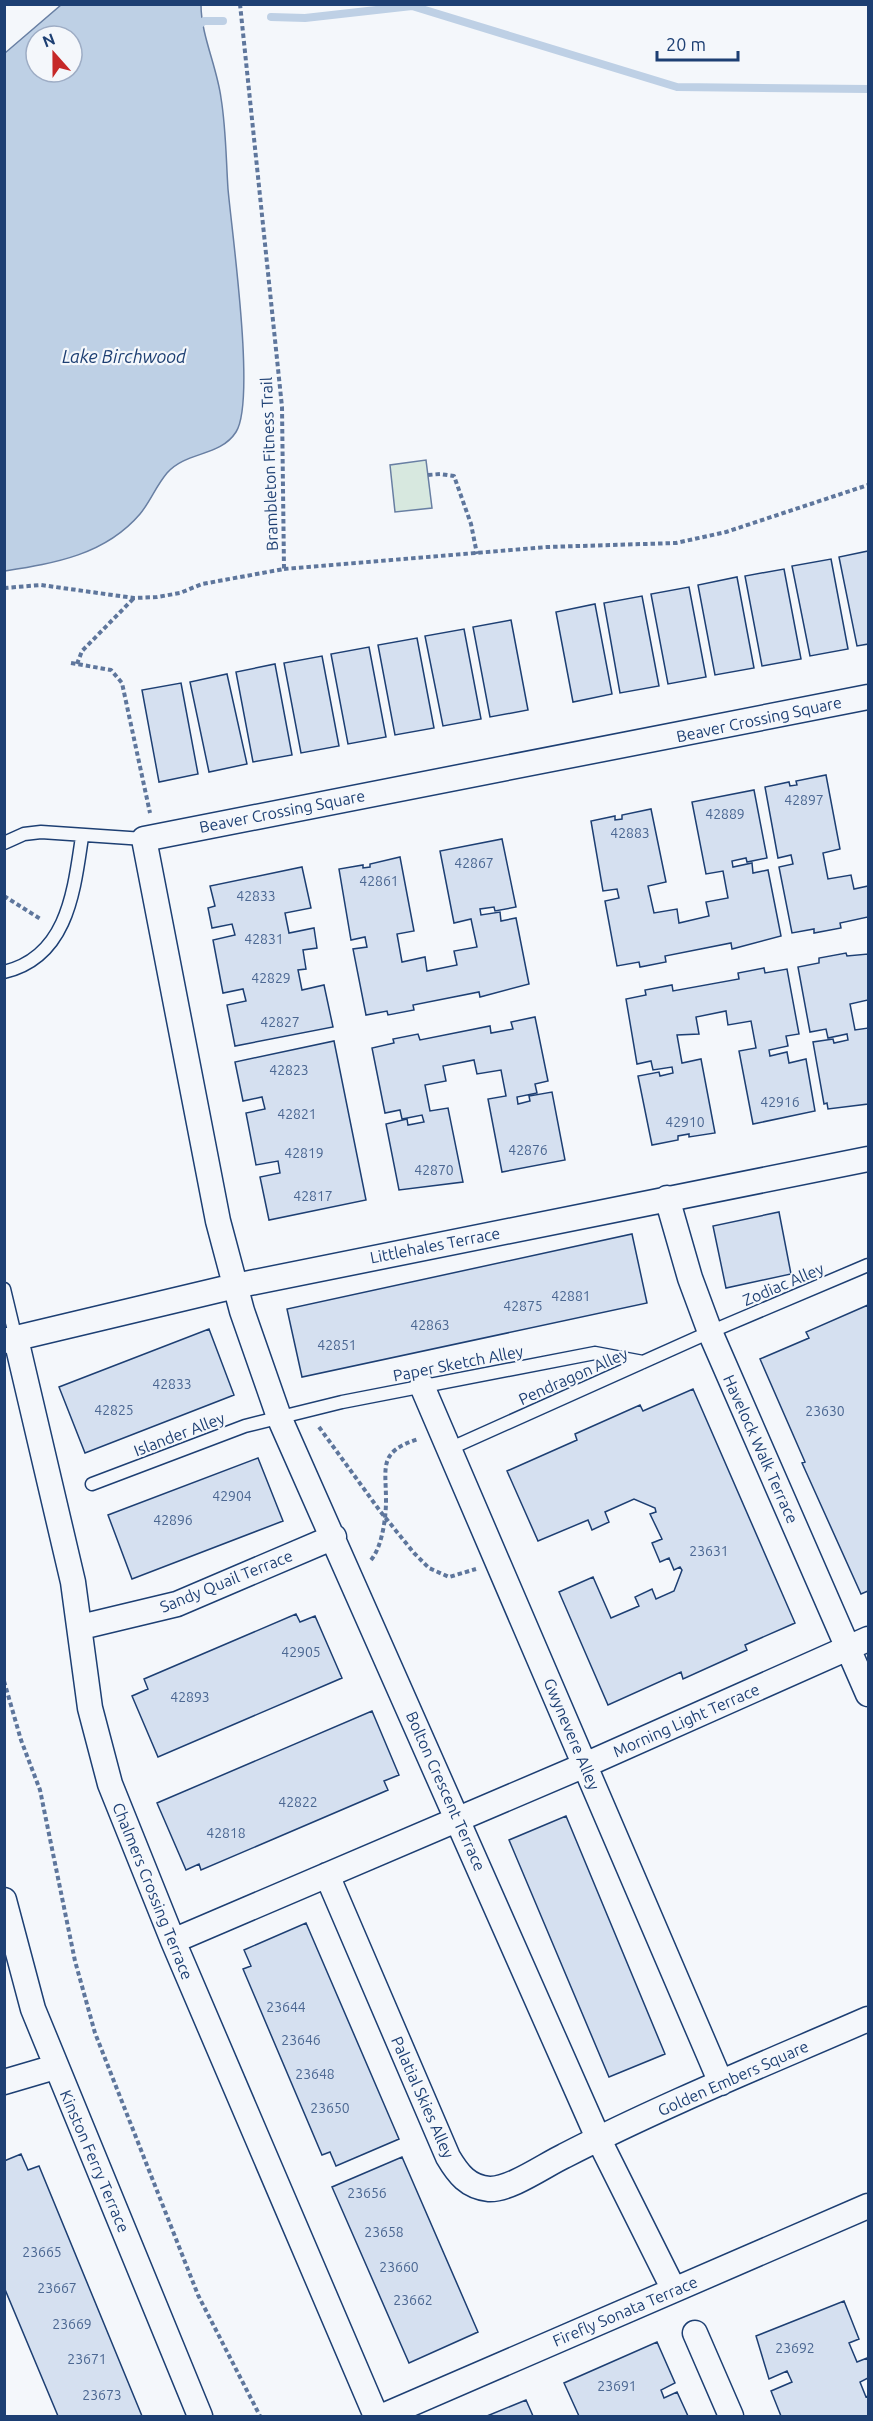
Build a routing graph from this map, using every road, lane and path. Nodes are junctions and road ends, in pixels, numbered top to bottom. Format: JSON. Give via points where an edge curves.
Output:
{"nodes":[{"id":1,"x":240,"y":4,"type":"edge"},
{"id":2,"x":428,"y":475,"type":"dead end"},
{"id":3,"x":868,"y":485,"type":"edge"},
{"id":4,"x":477,"y":554,"type":"junction"},
{"id":5,"x":284,"y":569,"type":"junction"},
{"id":6,"x":4,"y":588,"type":"edge"},
{"id":7,"x":134,"y":598,"type":"junction"},
{"id":8,"x":71,"y":663,"type":"dead end"},
{"id":9,"x":77,"y":664,"type":"junction"},
{"id":10,"x":868,"y":697,"type":"edge"},
{"id":11,"x":148,"y":830,"type":"junction"},
{"id":12,"x":82,"y":837,"type":"junction"},
{"id":13,"x":4,"y":843,"type":"edge"},
{"id":14,"x":4,"y":896,"type":"edge"},
{"id":15,"x":46,"y":923,"type":"dead end"},
{"id":16,"x":4,"y":972,"type":"edge"},
{"id":17,"x":868,"y":1159,"type":"edge"},
{"id":18,"x":667,"y":1198,"type":"junction"},
{"id":19,"x":868,"y":1265,"type":"edge"},
{"id":20,"x":235,"y":1286,"type":"junction"},
{"id":21,"x":4,"y":1289,"type":"edge"},
{"id":22,"x":710,"y":1332,"type":"junction"},
{"id":23,"x":10,"y":1340,"type":"edge"},
{"id":24,"x":643,"y":1362,"type":"junction"},
{"id":25,"x":422,"y":1386,"type":"junction"},
{"id":26,"x":279,"y":1417,"type":"junction"},
{"id":27,"x":317,"y":1424,"type":"dead end"},
{"id":28,"x":427,"y":1436,"type":"dead end"},
{"id":29,"x":449,"y":1449,"type":"junction"},
{"id":30,"x":92,"y":1484,"type":"dead end"},
{"id":31,"x":384,"y":1516,"type":"junction"},
{"id":32,"x":334,"y":1537,"type":"junction"},
{"id":33,"x":497,"y":1559,"type":"junction"},
{"id":34,"x":349,"y":1570,"type":"junction"},
{"id":35,"x":81,"y":1627,"type":"junction"},
{"id":36,"x":859,"y":1643,"type":"edge"},
{"id":37,"x":4,"y":1681,"type":"edge"},
{"id":38,"x":868,"y":1694,"type":"edge"},
{"id":39,"x":585,"y":1765,"type":"junction"},
{"id":40,"x":458,"y":1819,"type":"junction"},
{"id":41,"x":327,"y":1875,"type":"junction"},
{"id":42,"x":4,"y":1900,"type":"edge"},
{"id":43,"x":173,"y":1941,"type":"junction"},
{"id":44,"x":868,"y":2019,"type":"edge"},
{"id":45,"x":55,"y":2067,"type":"junction"},
{"id":46,"x":4,"y":2082,"type":"edge"},
{"id":47,"x":721,"y":2083,"type":"junction"},
{"id":48,"x":598,"y":2138,"type":"junction"},
{"id":49,"x":868,"y":2206,"type":"edge"},
{"id":50,"x":674,"y":2290,"type":"junction"},
{"id":51,"x":695,"y":2333,"type":"dead end"},
{"id":52,"x":201,"y":2416,"type":"edge"},
{"id":53,"x":260,"y":2416,"type":"edge"},
{"id":54,"x":376,"y":2416,"type":"edge"},
{"id":55,"x":383,"y":2416,"type":"edge"},
{"id":56,"x":731,"y":2416,"type":"edge"}],
"edges":[{"from":1,"to":5,"type":"path","name":"Brambleton Fitness Trail","via":[[282,407]]},
{"from":2,"to":4,"type":"path","via":[[454,477]]},
{"from":3,"to":4,"type":"path","via":[[726,532],[676,543],[547,547]]},
{"from":4,"to":5,"type":"path"},
{"from":5,"to":7,"type":"path","name":"Brambleton Fitness Trail","via":[[202,584],[180,593]]},
{"from":6,"to":7,"type":"path","name":"Brambleton Fitness Trail","via":[[41,585]]},
{"from":7,"to":9,"type":"path","via":[[82,651]]},
{"from":8,"to":9,"type":"path"},
{"from":9,"to":11,"type":"path","via":[[111,670],[122,682]]},
{"from":10,"to":11,"type":"street","name":"Beaver Crossing Square","via":[[656,741]]},
{"from":11,"to":12,"type":"lane"},
{"from":11,"to":20,"type":"street","via":[[218,1221]]},
{"from":12,"to":13,"type":"lane","via":[[41,832]]},
{"from":12,"to":16,"type":"lane","via":[[64,923],[36,956]]},
{"from":14,"to":15,"type":"path"},
{"from":17,"to":18,"type":"street","name":"Littlehales Terrace"},
{"from":18,"to":20,"type":"street","name":"Littlehales Terrace"},
{"from":18,"to":22,"type":"street","name":"Havelock Walk Terrace"},
{"from":19,"to":22,"type":"lane","name":"Zodiac Alley"},
{"from":20,"to":23,"type":"street","name":"Littlehales Terrace"},
{"from":20,"to":26,"type":"street","name":"Bolton Crescent Terrace"},
{"from":21,"to":23,"type":"lane"},
{"from":22,"to":24,"type":"lane","name":"Pendragon Alley"},
{"from":22,"to":36,"type":"street","name":"Havelock Walk Terrace"},
{"from":23,"to":35,"type":"street","name":"Chalmers Crossing Terrace","via":[[73,1581]]},
{"from":24,"to":25,"type":"lane","name":"Paper Sketch Alley","via":[[595,1353]]},
{"from":24,"to":29,"type":"lane","name":"Pendragon Alley"},
{"from":25,"to":26,"type":"lane","name":"Paper Sketch Alley"},
{"from":25,"to":29,"type":"street","name":"Gwynevere Alley"},
{"from":26,"to":30,"type":"lane","name":"Islander Alley"},
{"from":26,"to":32,"type":"street","name":"Bolton Crescent Terrace"},
{"from":27,"to":31,"type":"path"},
{"from":28,"to":31,"type":"path","via":[[402,1444],[390,1454],[384,1466]]},
{"from":29,"to":33,"type":"street","name":"Gwynevere Alley"},
{"from":31,"to":33,"type":"path","via":[[423,1562],[440,1574],[459,1576]]},
{"from":31,"to":34,"type":"path","via":[[375,1555],[369,1562]]},
{"from":32,"to":34,"type":"street","name":"Bolton Crescent Terrace"},
{"from":32,"to":35,"type":"street","name":"Sandy Quail Terrace","via":[[177,1604]]},
{"from":33,"to":39,"type":"street","name":"Gwynevere Alley"},
{"from":34,"to":40,"type":"street","name":"Bolton Crescent Terrace"},
{"from":35,"to":43,"type":"street","name":"Chalmers Crossing Terrace","via":[[90,1708],[110,1784]]},
{"from":36,"to":38,"type":"street","name":"Havelock Walk Terrace"},
{"from":36,"to":39,"type":"street","name":"Morning Light Terrace"},
{"from":37,"to":53,"type":"path","via":[[43,1800],[75,1961],[95,2033],[198,2295]]},
{"from":39,"to":40,"type":"street","name":"Morning Light Terrace"},
{"from":39,"to":47,"type":"street","name":"Gwynevere Alley"},
{"from":40,"to":41,"type":"street","name":"Morning Light Terrace"},
{"from":40,"to":48,"type":"street","name":"Bolton Crescent Terrace"},
{"from":41,"to":43,"type":"street","name":"Morning Light Terrace"},
{"from":41,"to":48,"type":"street","name":"Palatial Skies Alley","via":[[459,2176],[491,2189],[511,2184]]},
{"from":42,"to":45,"type":"street","name":"Kinston Ferry Terrace","via":[[33,2009]]},
{"from":43,"to":54,"type":"street","name":"Chalmers Crossing Terrace"},
{"from":44,"to":47,"type":"street","name":"Golden Embers Square"},
{"from":45,"to":46,"type":"street"},
{"from":45,"to":52,"type":"street","name":"Kinston Ferry Terrace"},
{"from":47,"to":48,"type":"street","name":"Golden Embers Square"},
{"from":48,"to":50,"type":"street","name":"Bolton Crescent Terrace"},
{"from":49,"to":50,"type":"street","name":"Firefly Sonata Terrace"},
{"from":50,"to":55,"type":"street","name":"Firefly Sonata Terrace"},
{"from":51,"to":56,"type":"street"}]}
